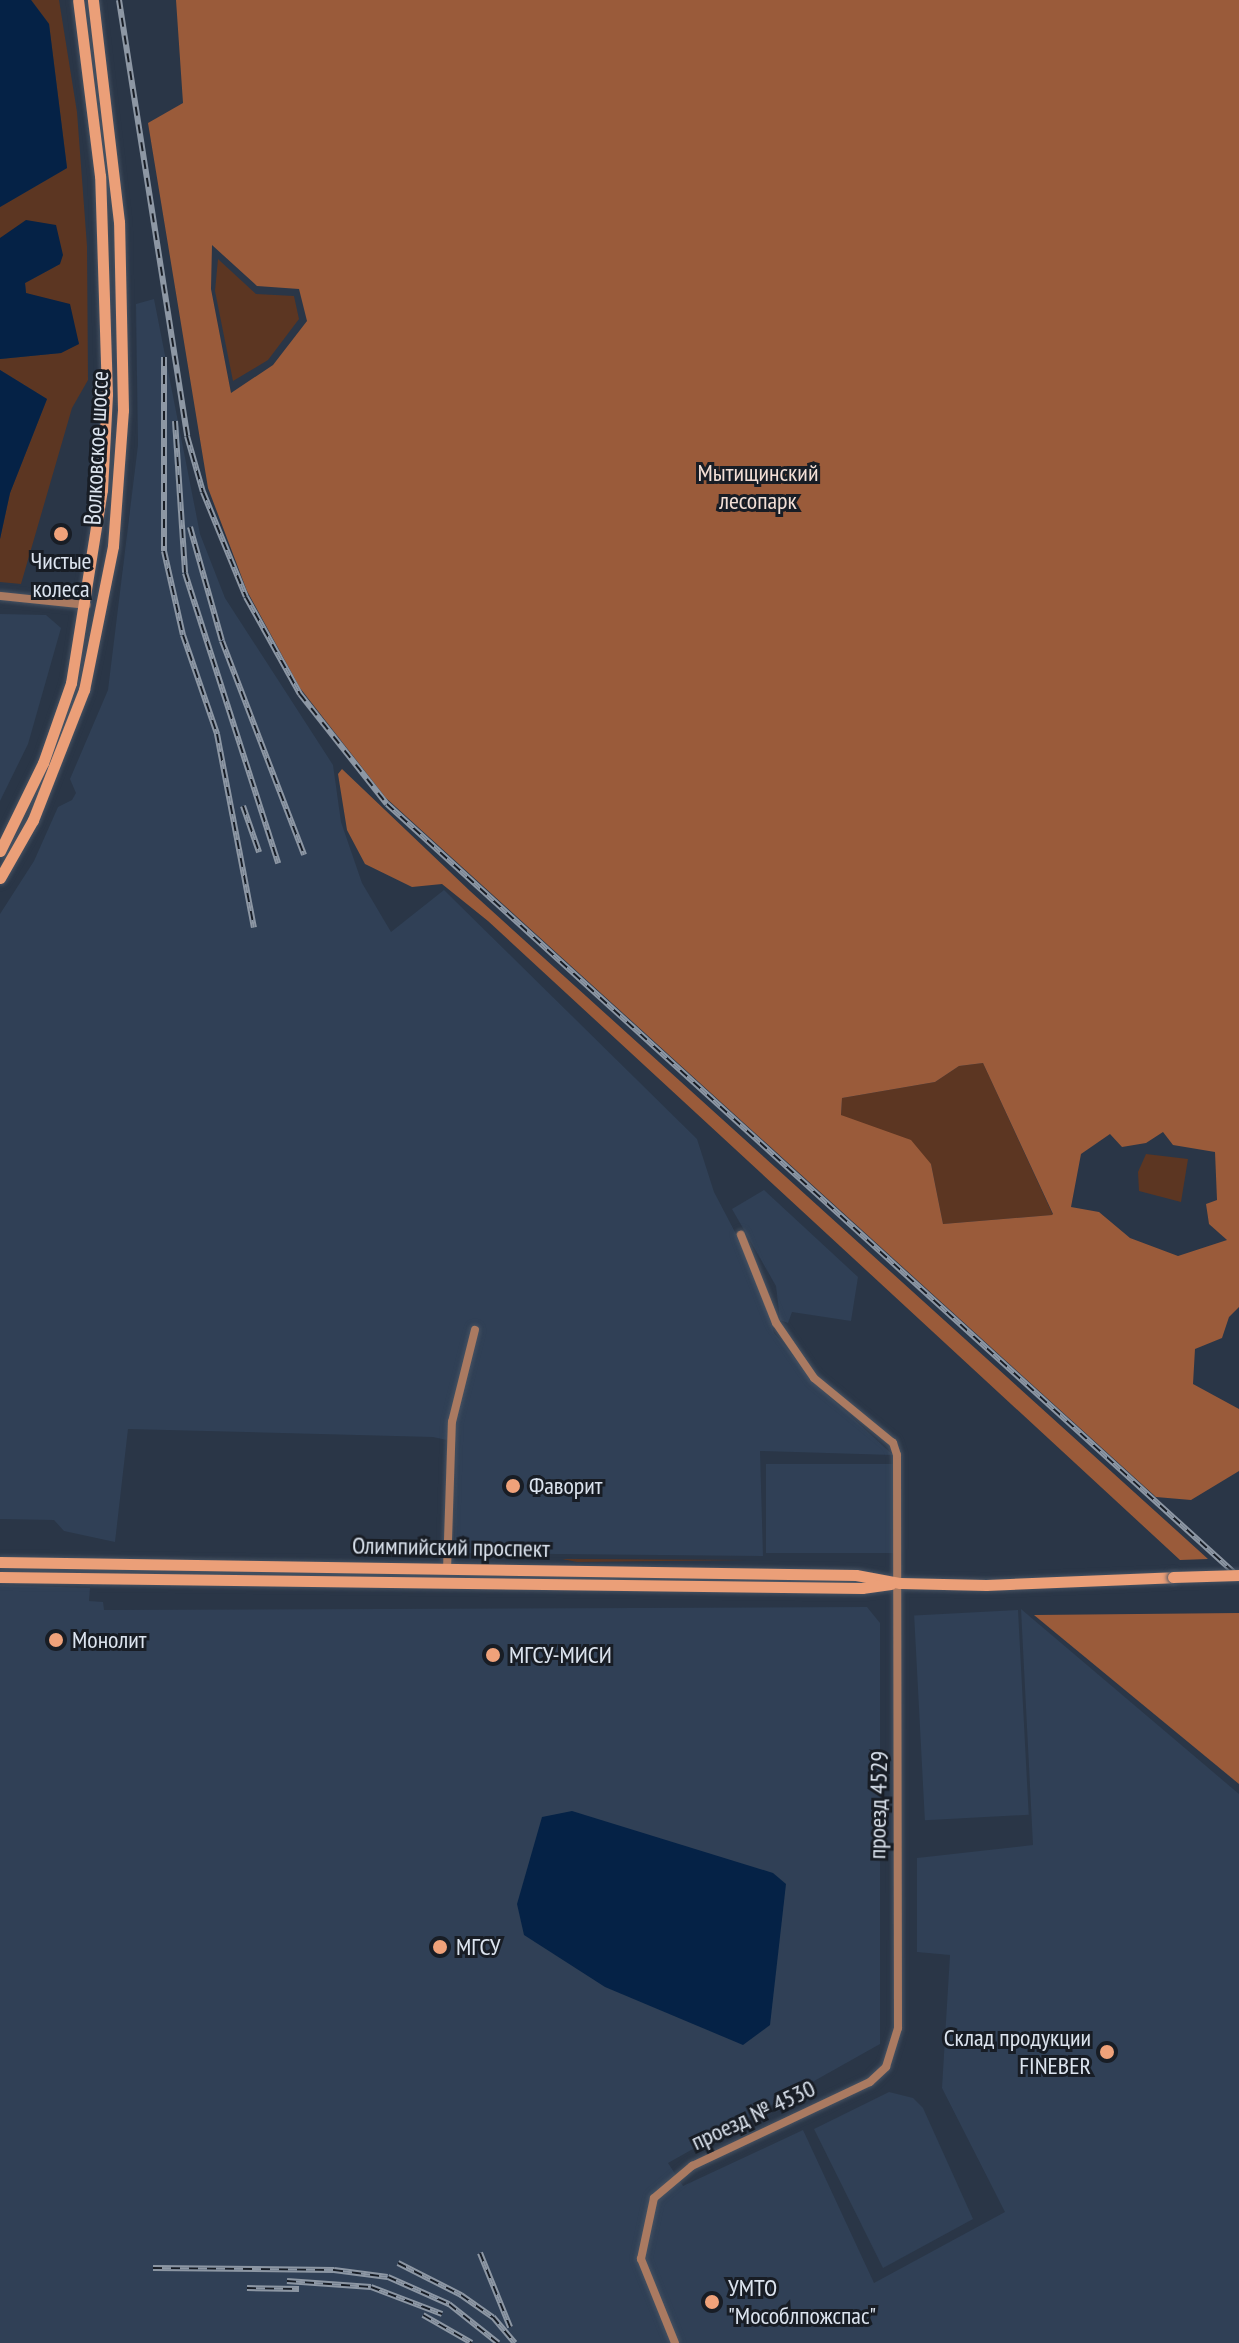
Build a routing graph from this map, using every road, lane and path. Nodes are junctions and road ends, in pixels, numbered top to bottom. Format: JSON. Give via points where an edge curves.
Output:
{"nodes":[{"id":1,"x":78,"y":0,"type":"edge"},
{"id":2,"x":93,"y":0,"type":"edge"},
{"id":3,"x":0,"y":596,"type":"edge"},
{"id":4,"x":87,"y":605,"type":"junction"},
{"id":5,"x":0,"y":851,"type":"edge"},
{"id":6,"x":0,"y":878,"type":"edge"},
{"id":7,"x":741,"y":1235,"type":"dead end"},
{"id":8,"x":475,"y":1330,"type":"dead end"},
{"id":9,"x":0,"y":1562,"type":"edge"},
{"id":10,"x":447,"y":1570,"type":"junction"},
{"id":11,"x":1239,"y":1575,"type":"edge"},
{"id":12,"x":0,"y":1577,"type":"edge"},
{"id":13,"x":900,"y":1583,"type":"junction"},
{"id":14,"x":898,"y":2028,"type":"joint"},
{"id":15,"x":675,"y":2343,"type":"edge"}],
"edges":[{"from":1,"to":4,"type":"main road","name":"Волковское шоссе","via":[[100,171],[107,342],[102,490]]},
{"from":2,"to":6,"type":"main road","name":"Волковское шоссе","via":[[119,222],[123,410],[113,546],[84,690],[33,820]]},
{"from":3,"to":4,"type":"street"},
{"from":4,"to":5,"type":"main road","name":"Волковское шоссе","via":[[57,725]]},
{"from":7,"to":13,"type":"street","name":"проезд 4529","via":[[776,1323],[814,1378],[893,1443]]},
{"from":8,"to":10,"type":"street","via":[[452,1422]]},
{"from":9,"to":10,"type":"main road","name":"Олимпийский проспект"},
{"from":10,"to":13,"type":"main road","name":"Олимпийский проспект","via":[[856,1575]]},
{"from":11,"to":13,"type":"main road","name":"Олимпийский проспект","bridge":true,"via":[[1031,1584]]},
{"from":12,"to":13,"type":"main road","name":"Олимпийский проспект","via":[[862,1588]]},
{"from":13,"to":14,"type":"street","name":"проезд 4529"},
{"from":14,"to":15,"type":"street","name":"проезд № 4530","via":[[886,2067],[870,2082],[692,2166],[654,2198],[641,2259]]}]}
